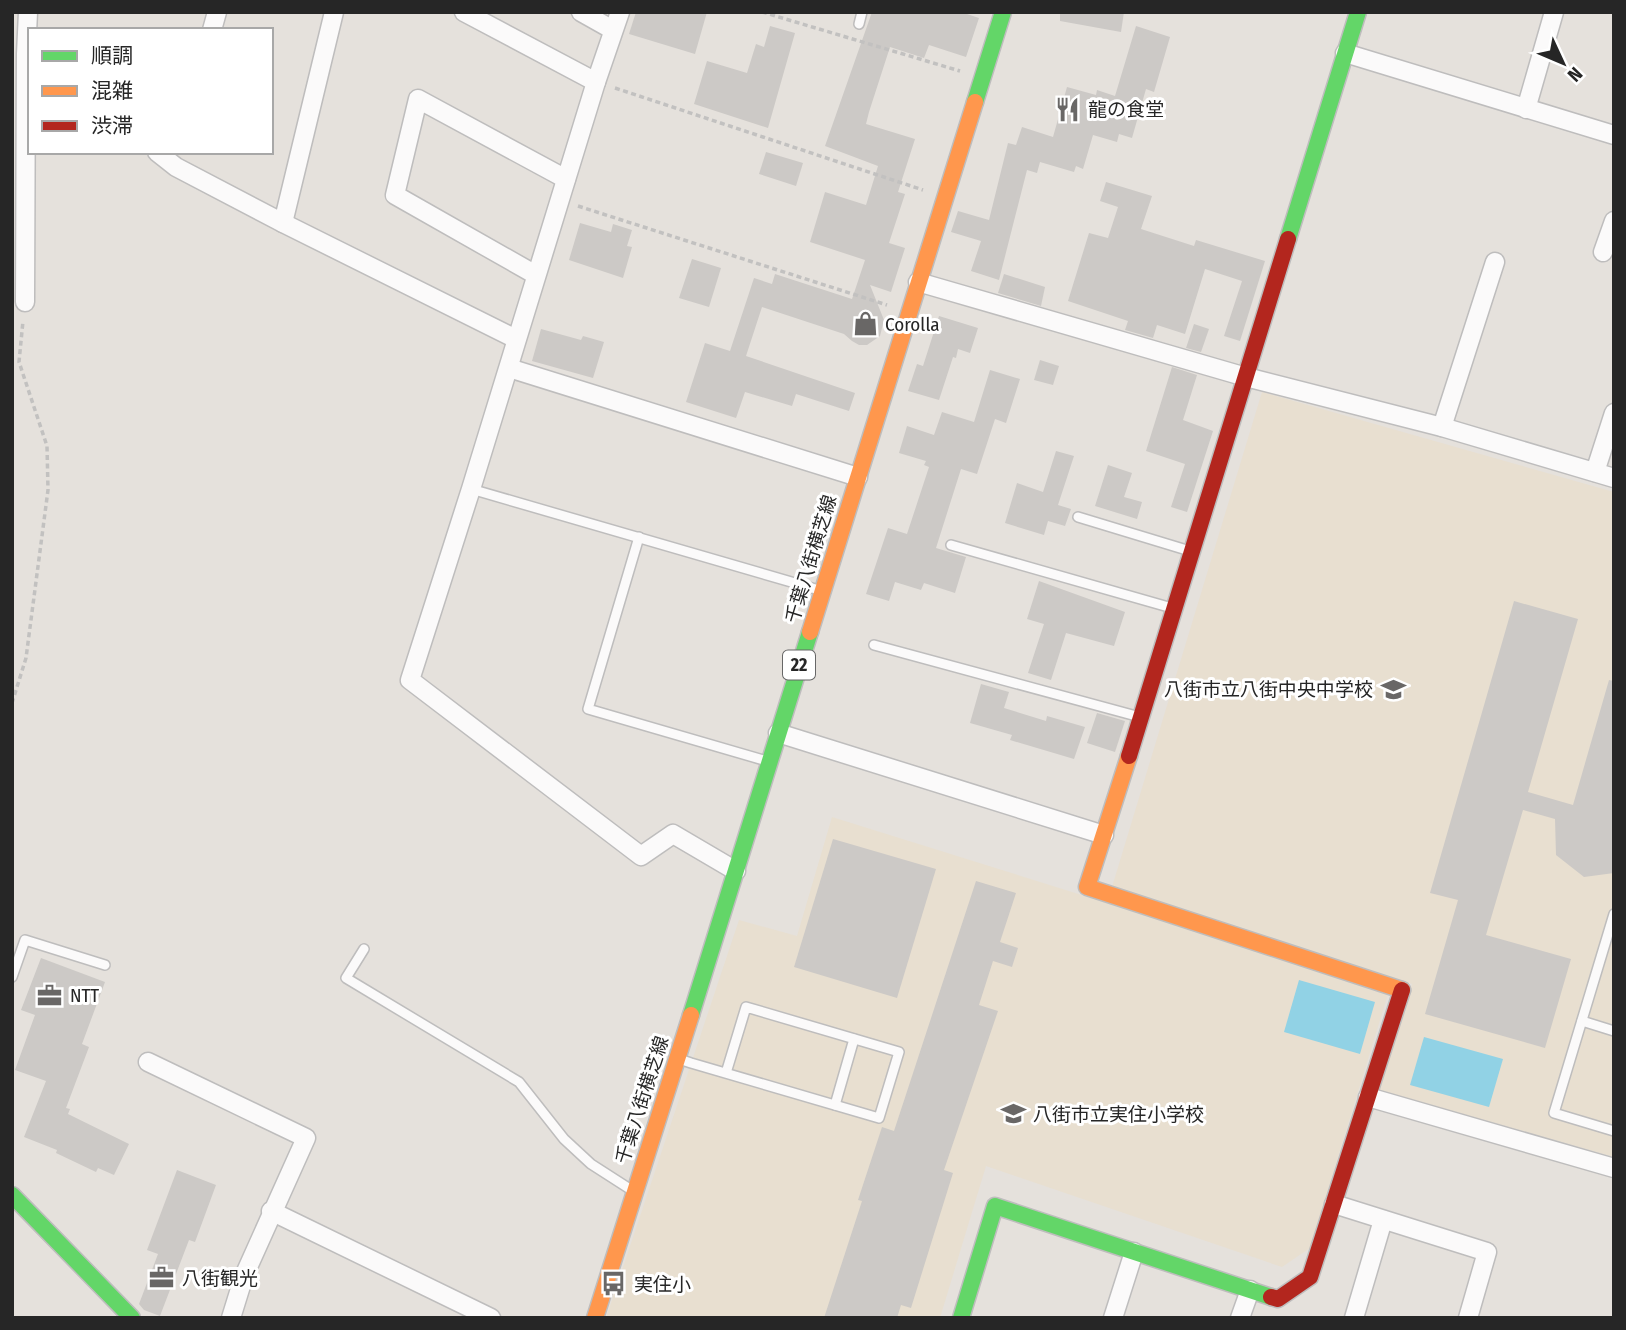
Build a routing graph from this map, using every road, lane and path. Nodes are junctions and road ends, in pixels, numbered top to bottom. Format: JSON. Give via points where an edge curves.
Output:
{"nodes":[{"id":1,"x":28,"y":12,"type":"edge"},
{"id":2,"x":334,"y":12,"type":"edge"},
{"id":3,"x":464,"y":12,"type":"edge"},
{"id":4,"x":581,"y":12,"type":"edge"},
{"id":5,"x":620,"y":12,"type":"edge"},
{"id":6,"x":762,"y":12,"type":"edge"},
{"id":7,"x":862,"y":12,"type":"edge"},
{"id":8,"x":1003,"y":12,"type":"edge"},
{"id":9,"x":1358,"y":12,"type":"edge"},
{"id":10,"x":1554,"y":12,"type":"edge"},
{"id":11,"x":859,"y":24,"type":"dead end"},
{"id":12,"x":613,"y":30,"type":"junction"},
{"id":13,"x":1345,"y":53,"type":"junction"},
{"id":14,"x":28,"y":55,"type":"edge"},
{"id":15,"x":983,"y":78,"type":"junction"},
{"id":16,"x":596,"y":82,"type":"junction"},
{"id":17,"x":1526,"y":109,"type":"junction"},
{"id":18,"x":1614,"y":135,"type":"edge"},
{"id":19,"x":178,"y":160,"type":"edge"},
{"id":20,"x":566,"y":179,"type":"junction"},
{"id":21,"x":945,"y":198,"type":"junction"},
{"id":22,"x":559,"y":200,"type":"junction"},
{"id":23,"x":1614,"y":221,"type":"edge"},
{"id":24,"x":283,"y":223,"type":"junction"},
{"id":25,"x":1603,"y":252,"type":"dead end"},
{"id":26,"x":1495,"y":262,"type":"dead end"},
{"id":27,"x":536,"y":275,"type":"junction"},
{"id":28,"x":918,"y":282,"type":"junction"},
{"id":29,"x":25,"y":302,"type":"joint"},
{"id":30,"x":909,"y":313,"type":"junction"},
{"id":31,"x":516,"y":339,"type":"junction"},
{"id":32,"x":12,"y":356,"type":"edge"},
{"id":33,"x":19,"y":362,"type":"junction"},
{"id":34,"x":509,"y":368,"type":"junction"},
{"id":35,"x":1246,"y":377,"type":"junction"},
{"id":36,"x":1614,"y":413,"type":"edge"},
{"id":37,"x":1442,"y":427,"type":"junction"},
{"id":38,"x":1595,"y":472,"type":"junction"},
{"id":39,"x":858,"y":477,"type":"junction"},
{"id":40,"x":1614,"y":478,"type":"edge"},
{"id":41,"x":471,"y":489,"type":"junction"},
{"id":42,"x":1078,"y":517,"type":"dead end"},
{"id":43,"x":639,"y":537,"type":"junction"},
{"id":44,"x":951,"y":545,"type":"dead end"},
{"id":45,"x":1191,"y":551,"type":"junction"},
{"id":46,"x":823,"y":590,"type":"junction"},
{"id":47,"x":1173,"y":608,"type":"junction"},
{"id":48,"x":874,"y":645,"type":"dead end"},
{"id":49,"x":12,"y":703,"type":"edge"},
{"id":50,"x":1142,"y":717,"type":"junction"},
{"id":51,"x":778,"y":733,"type":"junction"},
{"id":52,"x":769,"y":762,"type":"junction"},
{"id":53,"x":1104,"y":835,"type":"junction"},
{"id":54,"x":736,"y":871,"type":"junction"},
{"id":55,"x":1614,"y":915,"type":"edge"},
{"id":56,"x":364,"y":948,"type":"dead end"},
{"id":57,"x":105,"y":965,"type":"dead end"},
{"id":58,"x":12,"y":977,"type":"edge"},
{"id":59,"x":1582,"y":1021,"type":"junction"},
{"id":60,"x":1614,"y":1031,"type":"edge"},
{"id":61,"x":855,"y":1039,"type":"junction"},
{"id":62,"x":677,"y":1059,"type":"junction"},
{"id":63,"x":148,"y":1062,"type":"dead end"},
{"id":64,"x":726,"y":1073,"type":"junction"},
{"id":65,"x":1368,"y":1097,"type":"junction"},
{"id":66,"x":835,"y":1105,"type":"junction"},
{"id":67,"x":1614,"y":1131,"type":"edge"},
{"id":68,"x":1614,"y":1168,"type":"edge"},
{"id":69,"x":635,"y":1192,"type":"junction"},
{"id":70,"x":12,"y":1195,"type":"edge"},
{"id":71,"x":1334,"y":1204,"type":"junction"},
{"id":72,"x":271,"y":1211,"type":"junction"},
{"id":73,"x":1383,"y":1220,"type":"junction"},
{"id":74,"x":1135,"y":1252,"type":"junction"},
{"id":75,"x":1250,"y":1290,"type":"junction"},
{"id":76,"x":132,"y":1318,"type":"edge"},
{"id":77,"x":231,"y":1318,"type":"edge"},
{"id":78,"x":491,"y":1318,"type":"edge"},
{"id":79,"x":595,"y":1318,"type":"edge"},
{"id":80,"x":961,"y":1318,"type":"edge"},
{"id":81,"x":1113,"y":1318,"type":"edge"},
{"id":82,"x":1240,"y":1318,"type":"edge"},
{"id":83,"x":1354,"y":1318,"type":"edge"},
{"id":84,"x":1468,"y":1318,"type":"edge"}],
"edges":[{"from":1,"to":14,"type":"street"},
{"from":2,"to":24,"type":"street"},
{"from":3,"to":16,"type":"street"},
{"from":4,"to":12,"type":"street"},
{"from":5,"to":12,"type":"street"},
{"from":6,"to":15,"type":"path"},
{"from":7,"to":11,"type":"lane"},
{"from":8,"to":15,"type":"street","name":"千葉八街横芝線","number":"22"},
{"from":9,"to":13,"type":"street"},
{"from":10,"to":17,"type":"street"},
{"from":12,"to":16,"type":"street"},
{"from":13,"to":17,"type":"street"},
{"from":13,"to":35,"type":"street"},
{"from":14,"to":29,"type":"street"},
{"from":15,"to":21,"type":"street","name":"千葉八街横芝線","number":"22"},
{"from":16,"to":20,"type":"street"},
{"from":16,"to":21,"type":"path"},
{"from":17,"to":18,"type":"street"},
{"from":19,"to":24,"type":"street"},
{"from":20,"to":22,"type":"street"},
{"from":20,"to":27,"type":"street","via":[[418,99],[396,195]]},
{"from":21,"to":28,"type":"street","name":"千葉八街横芝線","number":"22"},
{"from":22,"to":27,"type":"street"},
{"from":22,"to":30,"type":"path"},
{"from":23,"to":25,"type":"street"},
{"from":24,"to":31,"type":"street"},
{"from":26,"to":37,"type":"street"},
{"from":27,"to":31,"type":"street"},
{"from":28,"to":30,"type":"street","name":"千葉八街横芝線","number":"22"},
{"from":28,"to":35,"type":"street"},
{"from":29,"to":33,"type":"path"},
{"from":30,"to":39,"type":"street","name":"千葉八街横芝線","number":"22"},
{"from":31,"to":34,"type":"street"},
{"from":32,"to":33,"type":"path"},
{"from":33,"to":49,"type":"path","via":[[47,446],[47,490],[26,658]]},
{"from":34,"to":39,"type":"street"},
{"from":34,"to":41,"type":"street"},
{"from":35,"to":37,"type":"street"},
{"from":35,"to":45,"type":"street"},
{"from":36,"to":38,"type":"street"},
{"from":37,"to":38,"type":"street"},
{"from":38,"to":40,"type":"street"},
{"from":39,"to":46,"type":"street","name":"千葉八街横芝線","number":"22"},
{"from":41,"to":43,"type":"lane"},
{"from":41,"to":54,"type":"street","via":[[410,680],[641,856],[673,834]]},
{"from":42,"to":45,"type":"lane"},
{"from":43,"to":46,"type":"lane"},
{"from":43,"to":52,"type":"lane","via":[[588,709]]},
{"from":44,"to":47,"type":"lane"},
{"from":45,"to":47,"type":"street"},
{"from":46,"to":51,"type":"street","name":"千葉八街横芝線","number":"22"},
{"from":47,"to":50,"type":"street"},
{"from":48,"to":50,"type":"lane"},
{"from":50,"to":53,"type":"street"},
{"from":51,"to":52,"type":"street","name":"千葉八街横芝線","number":"22"},
{"from":51,"to":53,"type":"street"},
{"from":52,"to":54,"type":"street","name":"千葉八街横芝線","number":"22"},
{"from":53,"to":65,"type":"street","via":[[1087,887],[1402,989]]},
{"from":54,"to":62,"type":"street","name":"千葉八街横芝線","number":"22"},
{"from":55,"to":59,"type":"lane"},
{"from":56,"to":69,"type":"lane","via":[[346,978],[519,1082],[564,1139],[591,1164]]},
{"from":57,"to":58,"type":"lane","via":[[25,940]]},
{"from":59,"to":60,"type":"lane"},
{"from":59,"to":67,"type":"lane","via":[[1554,1113]]},
{"from":61,"to":64,"type":"lane","via":[[746,1007]]},
{"from":61,"to":66,"type":"lane"},
{"from":61,"to":66,"type":"lane","via":[[898,1052],[879,1118]]},
{"from":62,"to":64,"type":"lane"},
{"from":62,"to":69,"type":"street","name":"千葉八街横芝線","number":"22"},
{"from":63,"to":72,"type":"street","via":[[306,1138]]},
{"from":64,"to":66,"type":"lane"},
{"from":65,"to":68,"type":"street"},
{"from":65,"to":71,"type":"street"},
{"from":69,"to":79,"type":"street","name":"千葉八街横芝線","number":"22"},
{"from":70,"to":76,"type":"street"},
{"from":71,"to":73,"type":"street"},
{"from":71,"to":75,"type":"street","via":[[1310,1277],[1279,1299]]},
{"from":72,"to":77,"type":"street"},
{"from":72,"to":78,"type":"street"},
{"from":73,"to":83,"type":"street"},
{"from":73,"to":84,"type":"street","via":[[1487,1252]]},
{"from":74,"to":75,"type":"street"},
{"from":74,"to":80,"type":"street","via":[[995,1206]]},
{"from":74,"to":81,"type":"street"},
{"from":75,"to":82,"type":"street"}]}
